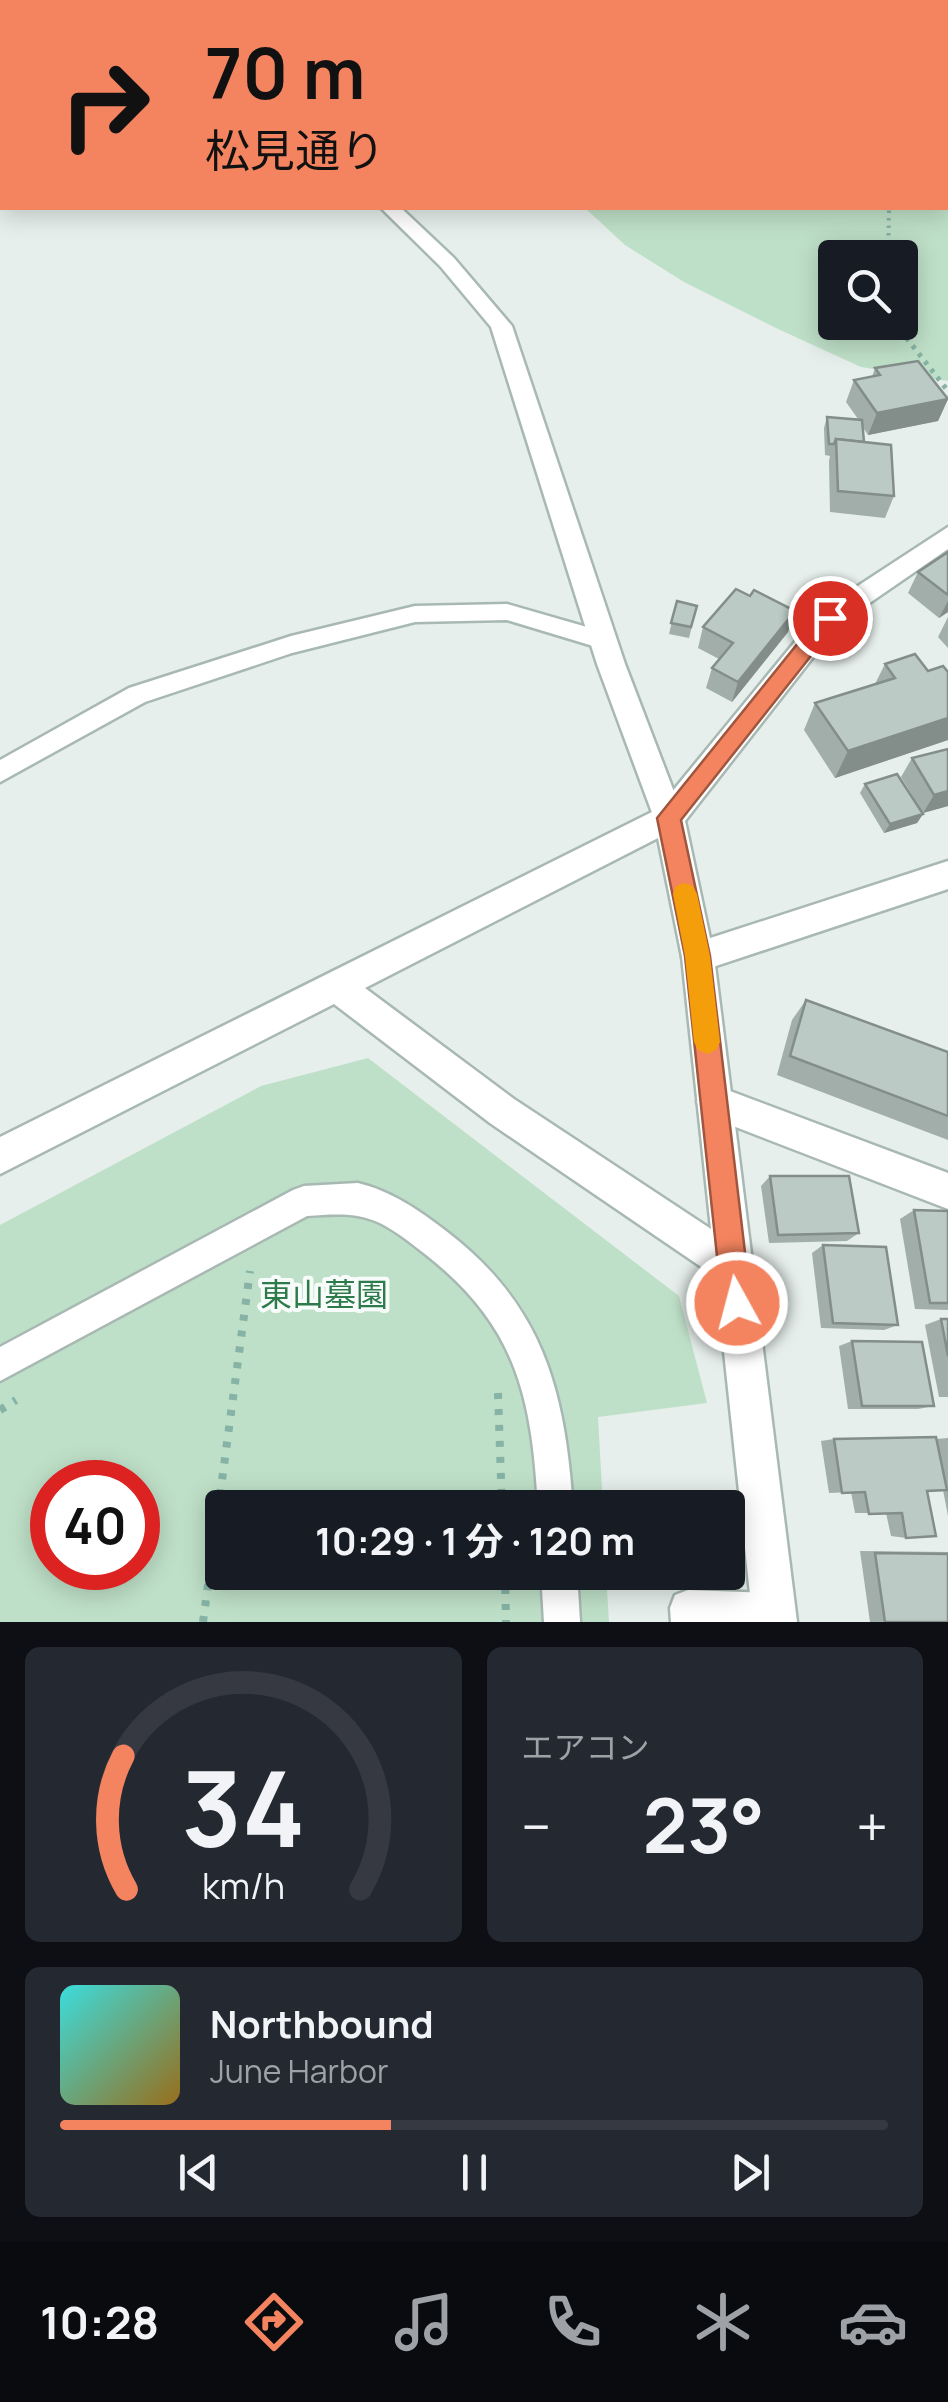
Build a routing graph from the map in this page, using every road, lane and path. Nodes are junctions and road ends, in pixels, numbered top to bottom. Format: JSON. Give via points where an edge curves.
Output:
{"nodes":[{"id":1,"x":392,"y":210,"type":"edge"},
{"id":2,"x":889,"y":210,"type":"edge"},
{"id":3,"x":888,"y":240,"type":"edge"},
{"id":4,"x":908,"y":340,"type":"edge"},
{"id":5,"x":948,"y":391,"type":"edge"},
{"id":6,"x":948,"y":536,"type":"edge"},
{"id":7,"x":603,"y":640,"type":"junction"},
{"id":8,"x":0,"y":772,"type":"edge"},
{"id":9,"x":669,"y":818,"type":"junction"},
{"id":10,"x":948,"y":875,"type":"edge"},
{"id":11,"x":698,"y":956,"type":"junction"},
{"id":12,"x":336,"y":986,"type":"junction"},
{"id":13,"x":714,"y":1102,"type":"junction"},
{"id":14,"x":0,"y":1156,"type":"edge"},
{"id":15,"x":948,"y":1190,"type":"edge"},
{"id":16,"x":256,"y":1228,"type":"junction"},
{"id":17,"x":732,"y":1265,"type":"junction"},
{"id":18,"x":0,"y":1365,"type":"edge"},
{"id":19,"x":498,"y":1388,"type":"dead end"},
{"id":20,"x":501,"y":1490,"type":"edge"},
{"id":21,"x":555,"y":1490,"type":"edge"},
{"id":22,"x":505,"y":1590,"type":"edge"},
{"id":23,"x":561,"y":1590,"type":"edge"},
{"id":24,"x":774,"y":1617,"type":"edge"},
{"id":25,"x":203,"y":1622,"type":"edge"},
{"id":26,"x":506,"y":1622,"type":"edge"},
{"id":27,"x":562,"y":1622,"type":"edge"},
{"id":28,"x":689,"y":1622,"type":"edge"}],
"edges":[{"from":1,"to":7,"type":"street","via":[[448,262],[500,326]]},
{"from":2,"to":3,"type":"path"},
{"from":4,"to":5,"type":"path"},
{"from":6,"to":9,"type":"street","via":[[830,618]]},
{"from":7,"to":8,"type":"lane","via":[[507,612],[416,614],[291,645],[137,695]]},
{"from":7,"to":9,"type":"street"},
{"from":9,"to":11,"type":"street"},
{"from":9,"to":12,"type":"street"},
{"from":10,"to":11,"type":"street"},
{"from":11,"to":13,"type":"street"},
{"from":12,"to":14,"type":"street"},
{"from":12,"to":17,"type":"street","via":[[502,1111]]},
{"from":13,"to":15,"type":"street"},
{"from":13,"to":17,"type":"street"},
{"from":16,"to":18,"type":"lane"},
{"from":16,"to":21,"type":"lane","via":[[304,1201],[360,1198],[464,1260],[512,1318],[538,1380],[552,1432]]},
{"from":16,"to":25,"type":"path"},
{"from":17,"to":24,"type":"street"},
{"from":19,"to":20,"type":"path"},
{"from":22,"to":26,"type":"path"},
{"from":23,"to":27,"type":"lane"},
{"from":24,"to":28,"type":"lane","via":[[688,1608]]}]}
